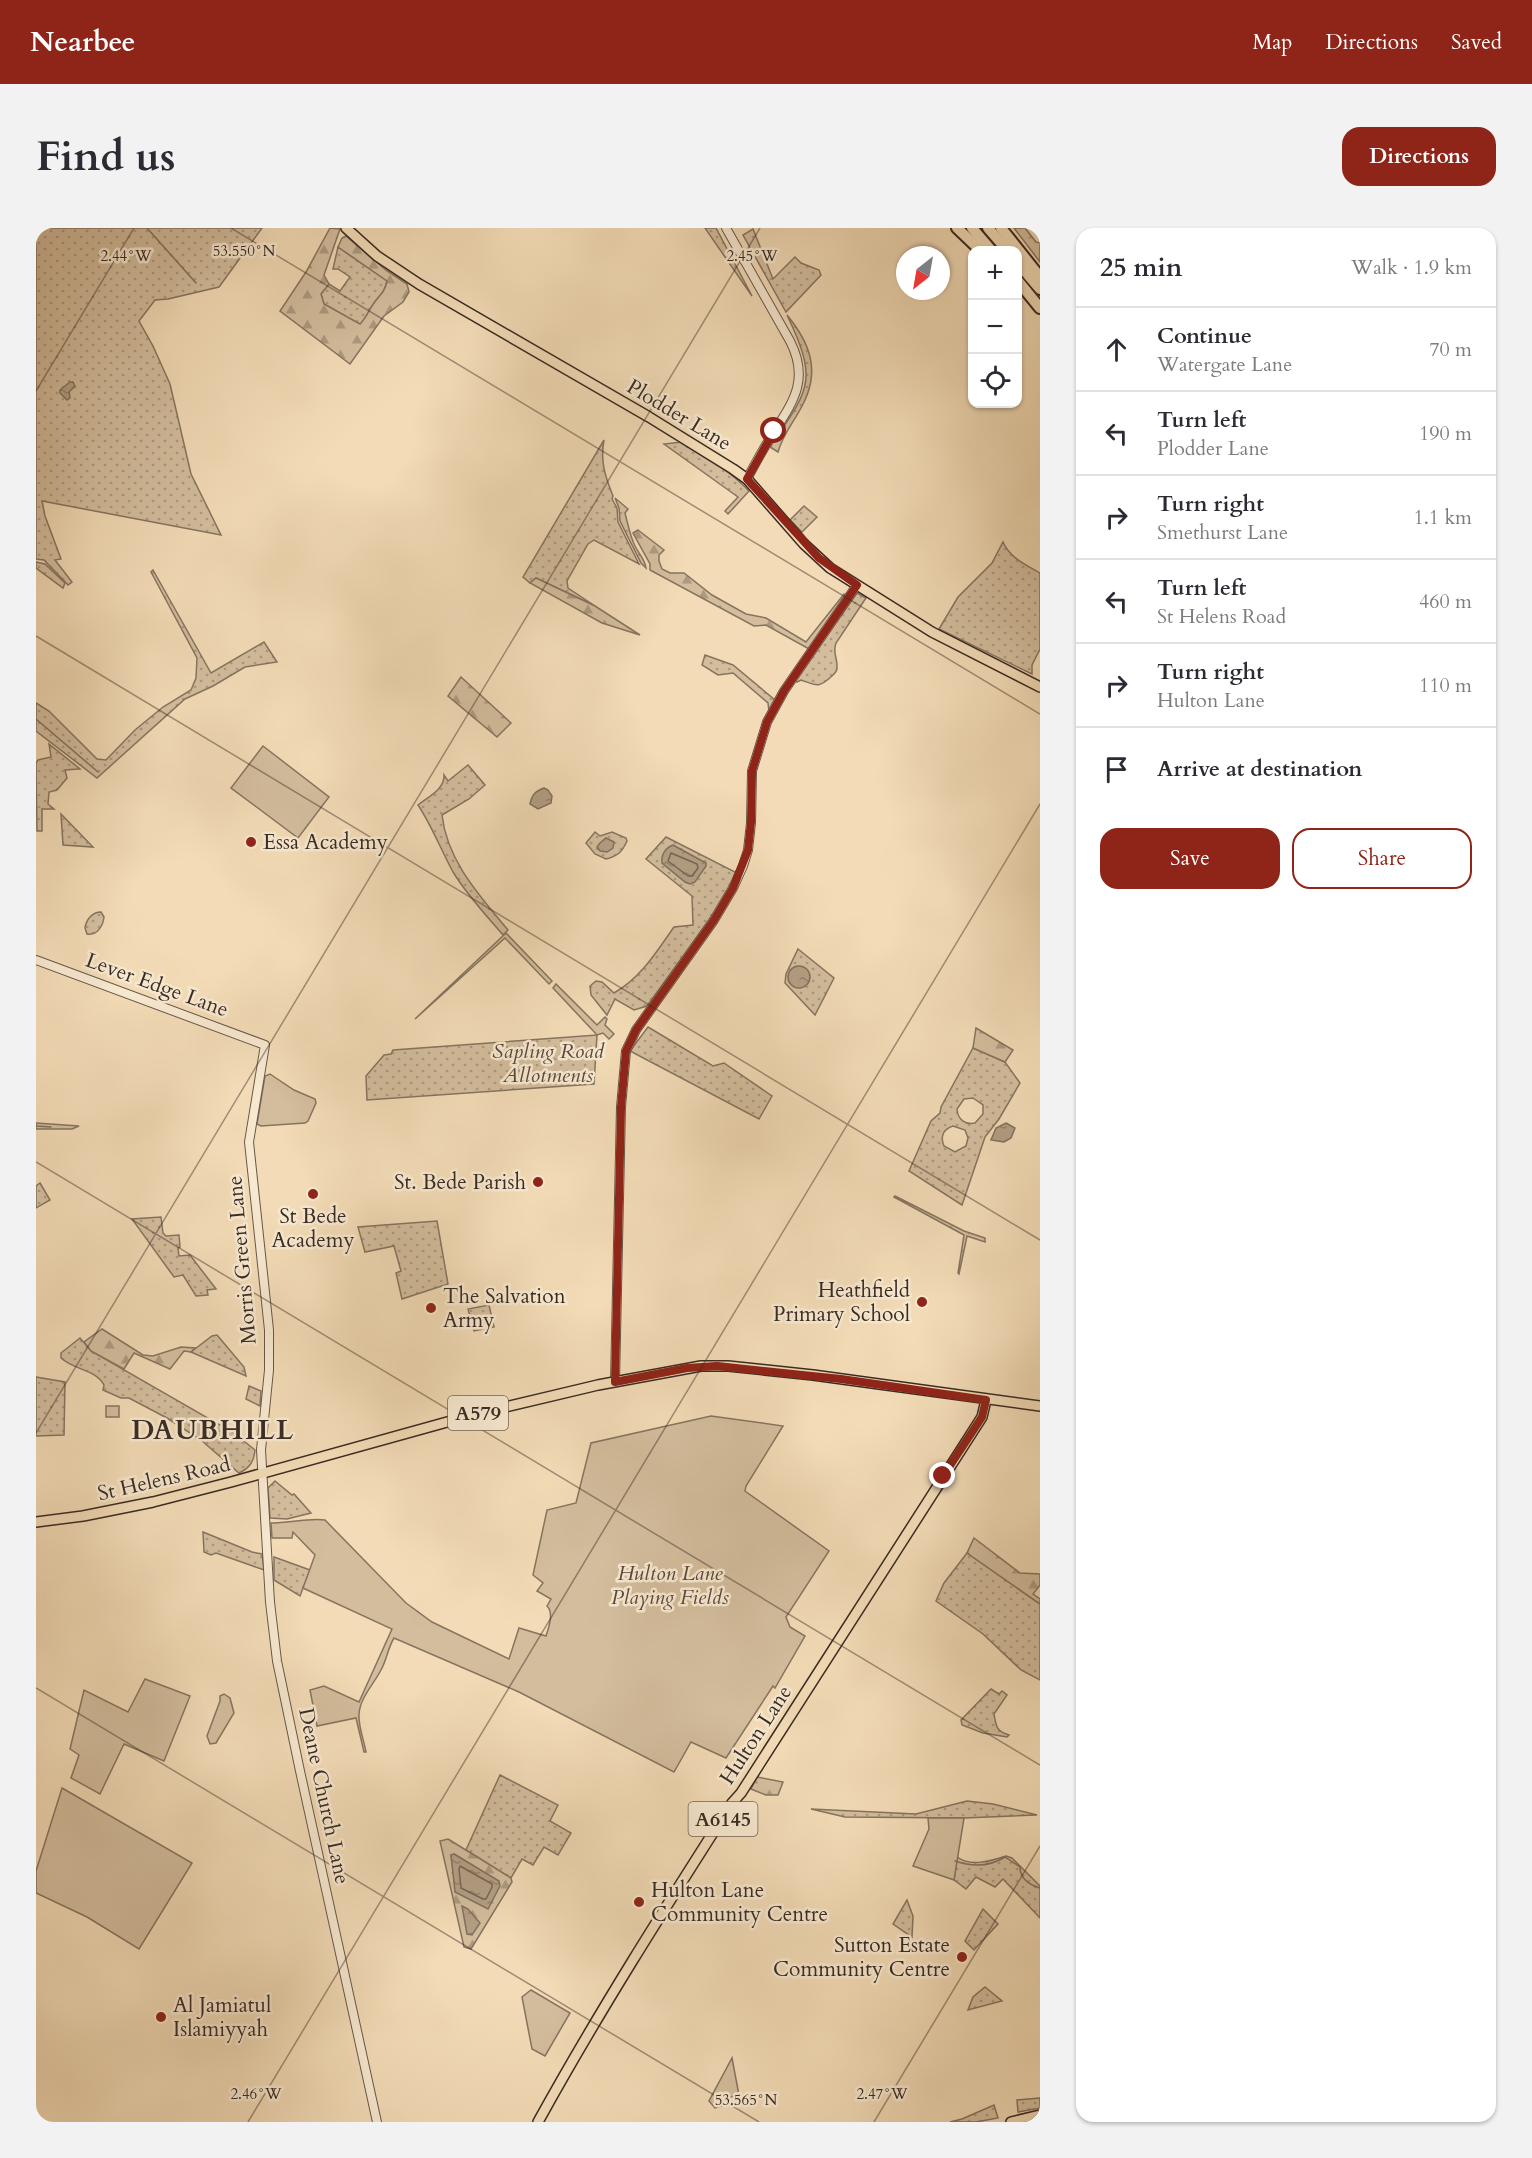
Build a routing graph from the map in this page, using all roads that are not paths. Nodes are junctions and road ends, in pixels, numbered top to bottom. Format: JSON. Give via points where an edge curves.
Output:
{"nodes":[{"id":1,"x":346,"y":228,"type":"edge"},
{"id":2,"x":726,"y":228,"type":"edge"},
{"id":3,"x":957,"y":228,"type":"edge"},
{"id":4,"x":972,"y":228,"type":"edge"},
{"id":5,"x":988,"y":228,"type":"edge"},
{"id":6,"x":1001,"y":228,"type":"edge"},
{"id":7,"x":976,"y":246,"type":"edge"},
{"id":8,"x":988,"y":246,"type":"edge"},
{"id":9,"x":1004,"y":246,"type":"edge"},
{"id":10,"x":1022,"y":268,"type":"edge"},
{"id":11,"x":1040,"y":278,"type":"edge"},
{"id":12,"x":1022,"y":287,"type":"edge"},
{"id":13,"x":1040,"y":289,"type":"edge"},
{"id":14,"x":1022,"y":294,"type":"edge"},
{"id":15,"x":1040,"y":310,"type":"edge"},
{"id":16,"x":747,"y":479,"type":"junction"},
{"id":17,"x":857,"y":585,"type":"junction"},
{"id":18,"x":1040,"y":687,"type":"edge"},
{"id":19,"x":36,"y":960,"type":"edge"},
{"id":20,"x":266,"y":1045,"type":"joint"},
{"id":21,"x":615,"y":1382,"type":"junction"},
{"id":22,"x":986,"y":1400,"type":"junction"},
{"id":23,"x":1040,"y":1406,"type":"edge"},
{"id":24,"x":263,"y":1473,"type":"junction"},
{"id":25,"x":36,"y":1522,"type":"edge"},
{"id":26,"x":1040,"y":2115,"type":"edge"},
{"id":27,"x":376,"y":2122,"type":"edge"},
{"id":28,"x":538,"y":2122,"type":"edge"},
{"id":29,"x":1011,"y":2122,"type":"edge"}],
"edges":[{"from":1,"to":16,"type":"main road","name":"Plodder Lane","via":[[377,256],[419,284]]},
{"from":2,"to":16,"type":"street","via":[[790,341],[799,369],[791,407]]},
{"from":3,"to":7,"type":"highway"},
{"from":4,"to":8,"type":"highway"},
{"from":5,"to":9,"type":"highway"},
{"from":6,"to":11,"type":"highway"},
{"from":10,"to":13,"type":"highway"},
{"from":12,"to":15,"type":"highway"},
{"from":14,"to":15,"type":"highway"},
{"from":16,"to":17,"type":"main road","name":"Plodder Lane","via":[[819,558]]},
{"from":17,"to":18,"type":"main road","name":"Plodder Lane","via":[[938,635]]},
{"from":17,"to":21,"type":"street","via":[[767,722],[752,771],[748,850],[733,888],[639,1025],[626,1051],[621,1107]]},
{"from":19,"to":20,"type":"street","name":"Lever Edge Lane"},
{"from":20,"to":24,"type":"street","name":"Morris Green Lane","via":[[249,1142],[269,1330],[261,1449]]},
{"from":21,"to":22,"type":"main road","name":"St Helens Road","number":"A579","via":[[717,1366],[822,1376]]},
{"from":21,"to":24,"type":"main road","name":"St Helens Road","number":"A579","via":[[468,1416]]},
{"from":22,"to":23,"type":"main road","name":"St Helens Road","number":"A579"},
{"from":22,"to":28,"type":"main road","name":"Hulton Lane","number":"A6145","via":[[982,1417],[658,1919]]},
{"from":24,"to":25,"type":"main road","name":"St Helens Road","number":"A579","via":[[153,1502]]},
{"from":24,"to":27,"type":"street","name":"Deane Church Lane","via":[[270,1602],[278,1661]]},
{"from":26,"to":29,"type":"main road"}]}
